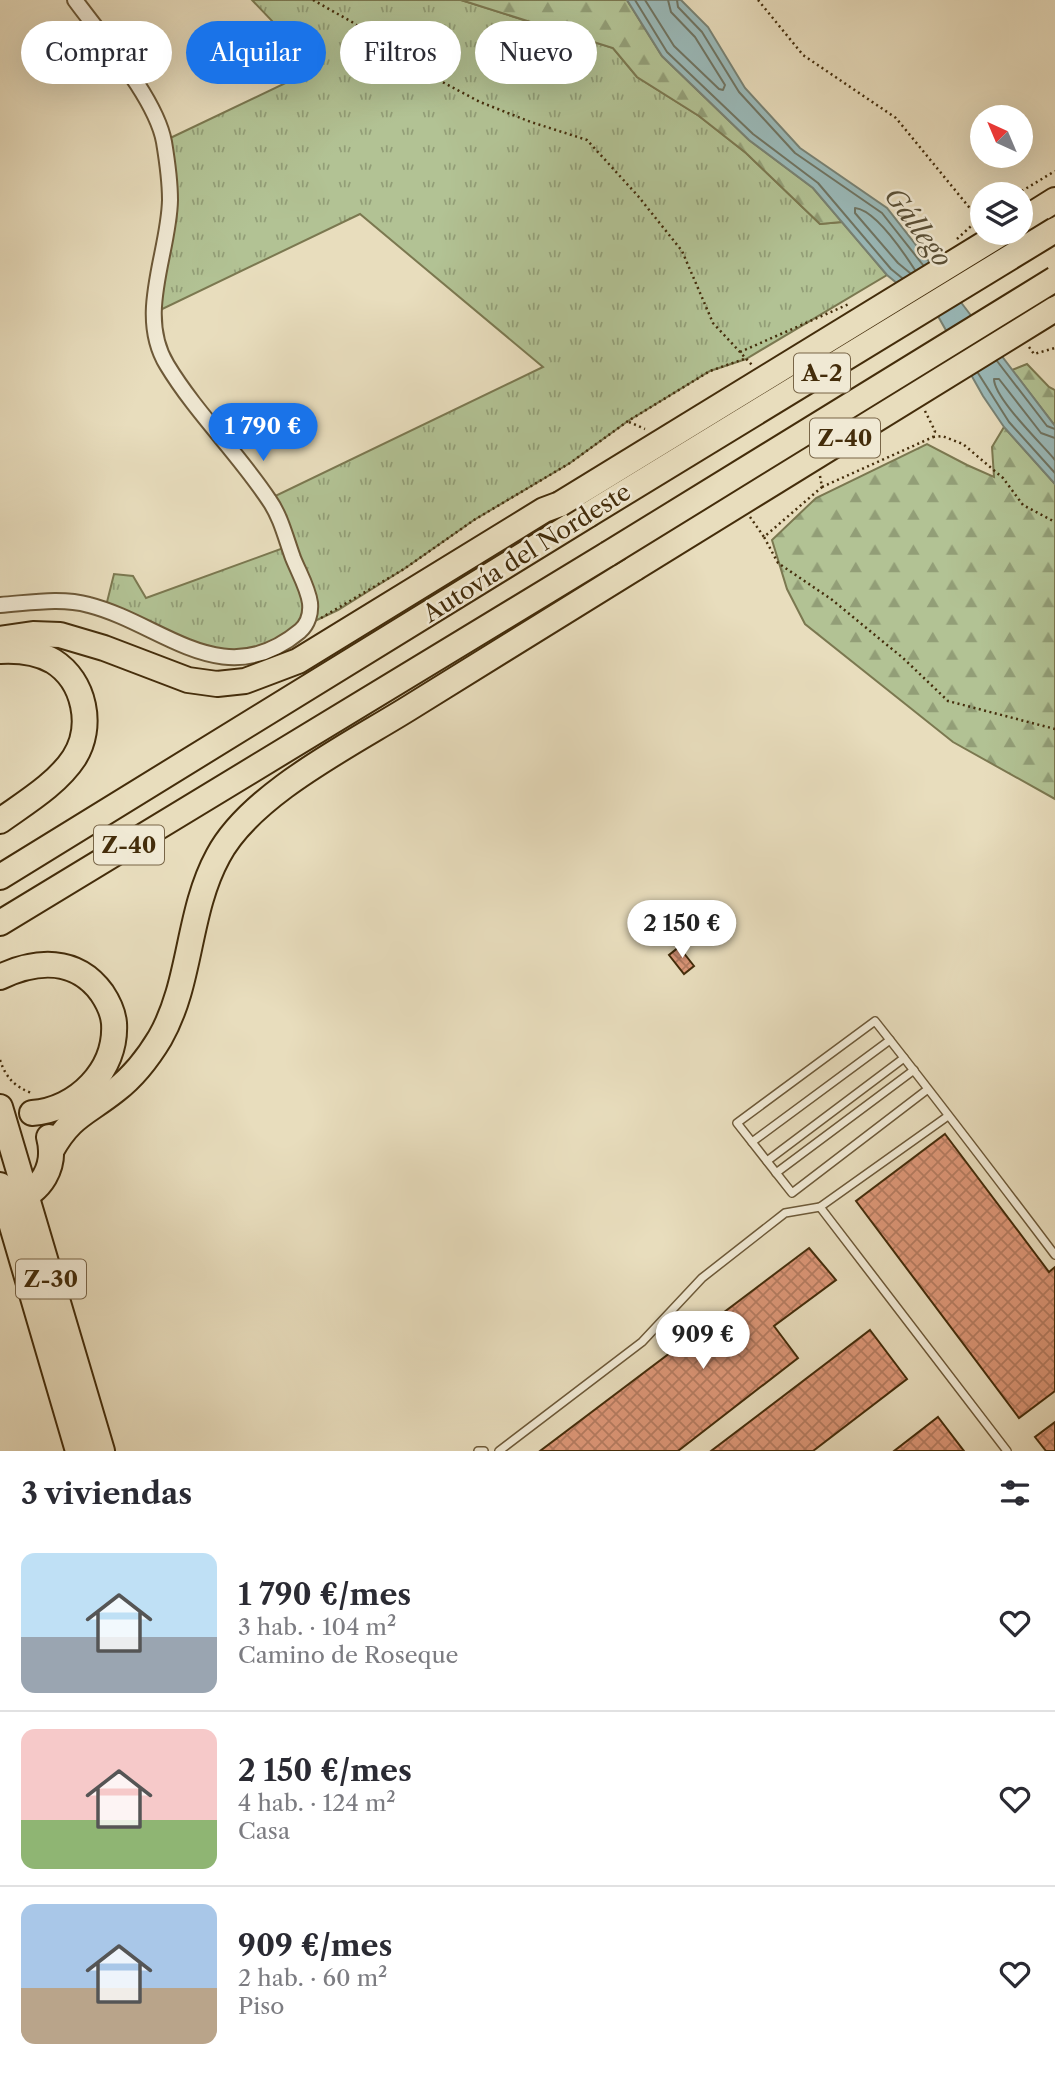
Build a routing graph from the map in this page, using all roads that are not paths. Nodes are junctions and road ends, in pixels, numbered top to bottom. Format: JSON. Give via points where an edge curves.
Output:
{"nodes":[{"id":1,"x":75,"y":0,"type":"edge"},
{"id":2,"x":1055,"y":200,"type":"edge"},
{"id":3,"x":1033,"y":214,"type":"edge"},
{"id":4,"x":1055,"y":230,"type":"edge"},
{"id":5,"x":982,"y":245,"type":"edge"},
{"id":6,"x":1055,"y":279,"type":"edge"},
{"id":7,"x":1055,"y":309,"type":"edge"},
{"id":8,"x":560,"y":504,"type":"junction"},
{"id":9,"x":586,"y":598,"type":"junction"},
{"id":10,"x":0,"y":605,"type":"edge"},
{"id":11,"x":0,"y":639,"type":"edge"},
{"id":12,"x":0,"y":651,"type":"edge"},
{"id":13,"x":239,"y":730,"type":"junction"},
{"id":14,"x":257,"y":768,"type":"junction"},
{"id":15,"x":0,"y":821,"type":"edge"},
{"id":16,"x":0,"y":877,"type":"edge"},
{"id":17,"x":0,"y":923,"type":"edge"},
{"id":18,"x":0,"y":977,"type":"edge"},
{"id":19,"x":890,"y":1040,"type":"junction"},
{"id":20,"x":904,"y":1058,"type":"junction"},
{"id":21,"x":914,"y":1070,"type":"junction"},
{"id":22,"x":928,"y":1089,"type":"junction"},
{"id":23,"x":36,"y":1104,"type":"junction"},
{"id":24,"x":0,"y":1105,"type":"edge"},
{"id":25,"x":948,"y":1116,"type":"junction"},
{"id":26,"x":752,"y":1142,"type":"junction"},
{"id":27,"x":51,"y":1151,"type":"junction"},
{"id":28,"x":767,"y":1161,"type":"junction"},
{"id":29,"x":776,"y":1173,"type":"junction"},
{"id":30,"x":8,"y":1196,"type":"edge"},
{"id":31,"x":820,"y":1207,"type":"junction"},
{"id":32,"x":1055,"y":1255,"type":"edge"},
{"id":33,"x":78,"y":1451,"type":"edge"},
{"id":34,"x":102,"y":1451,"type":"edge"},
{"id":35,"x":478,"y":1451,"type":"edge"},
{"id":36,"x":484,"y":1451,"type":"edge"},
{"id":37,"x":499,"y":1451,"type":"edge"},
{"id":38,"x":1007,"y":1451,"type":"edge"}],
"edges":[{"from":1,"to":10,"type":"street","via":[[146,97],[164,141],[170,200],[157,273],[154,313],[159,346],[166,364],[274,508],[310,612],[302,630],[275,646],[236,657],[185,647],[90,605],[53,601]]},
{"from":2,"to":3,"type":"highway"},
{"from":4,"to":13,"type":"highway","name":"Autovía del Nordeste","number":"A-2","bridge":true},
{"from":5,"to":8,"type":"highway","bridge":true},
{"from":6,"to":14,"type":"highway","name":"Autovía del Nordeste","number":"A-2","bridge":true},
{"from":7,"to":9,"type":"highway","number":"Z-40","bridge":true},
{"from":8,"to":11,"type":"highway","via":[[298,661],[245,681],[188,680],[61,635]]},
{"from":8,"to":13,"type":"highway","via":[[436,590],[257,703]]},
{"from":9,"to":14,"type":"highway","number":"Z-40","via":[[529,624],[345,731]]},
{"from":9,"to":27,"type":"highway","via":[[305,773],[249,816],[218,855],[208,877],[181,985],[160,1037],[132,1076],[67,1125]]},
{"from":12,"to":15,"type":"highway","via":[[30,653],[61,667],[76,685],[85,719],[80,748],[67,767]]},
{"from":13,"to":16,"type":"highway","name":"Autovía del Nordeste","number":"Z-40"},
{"from":14,"to":17,"type":"highway","name":"Autovía del Nordeste","number":"Z-40"},
{"from":18,"to":23,"type":"highway","via":[[26,967],[61,965],[94,984],[114,1021],[112,1046],[98,1077],[53,1110]]},
{"from":19,"to":20,"type":"lane"},
{"from":19,"to":26,"type":"lane"},
{"from":19,"to":26,"type":"lane","via":[[875,1021],[737,1123]]},
{"from":20,"to":21,"type":"lane"},
{"from":20,"to":28,"type":"lane"},
{"from":21,"to":22,"type":"lane"},
{"from":21,"to":29,"type":"lane"},
{"from":22,"to":25,"type":"lane"},
{"from":22,"to":29,"type":"lane","via":[[792,1193]]},
{"from":23,"to":24,"type":"highway"},
{"from":23,"to":27,"type":"highway"},
{"from":24,"to":30,"type":"highway","number":"Z-30"},
{"from":25,"to":31,"type":"lane"},
{"from":25,"to":32,"type":"lane"},
{"from":26,"to":28,"type":"lane"},
{"from":27,"to":30,"type":"highway","via":[[43,1180]]},
{"from":28,"to":29,"type":"lane"},
{"from":30,"to":33,"type":"highway","number":"Z-30"},
{"from":30,"to":34,"type":"highway","number":"Z-30"},
{"from":31,"to":37,"type":"lane","via":[[785,1213],[702,1278],[642,1342]]},
{"from":31,"to":38,"type":"lane"},
{"from":35,"to":36,"type":"lane"}]}
